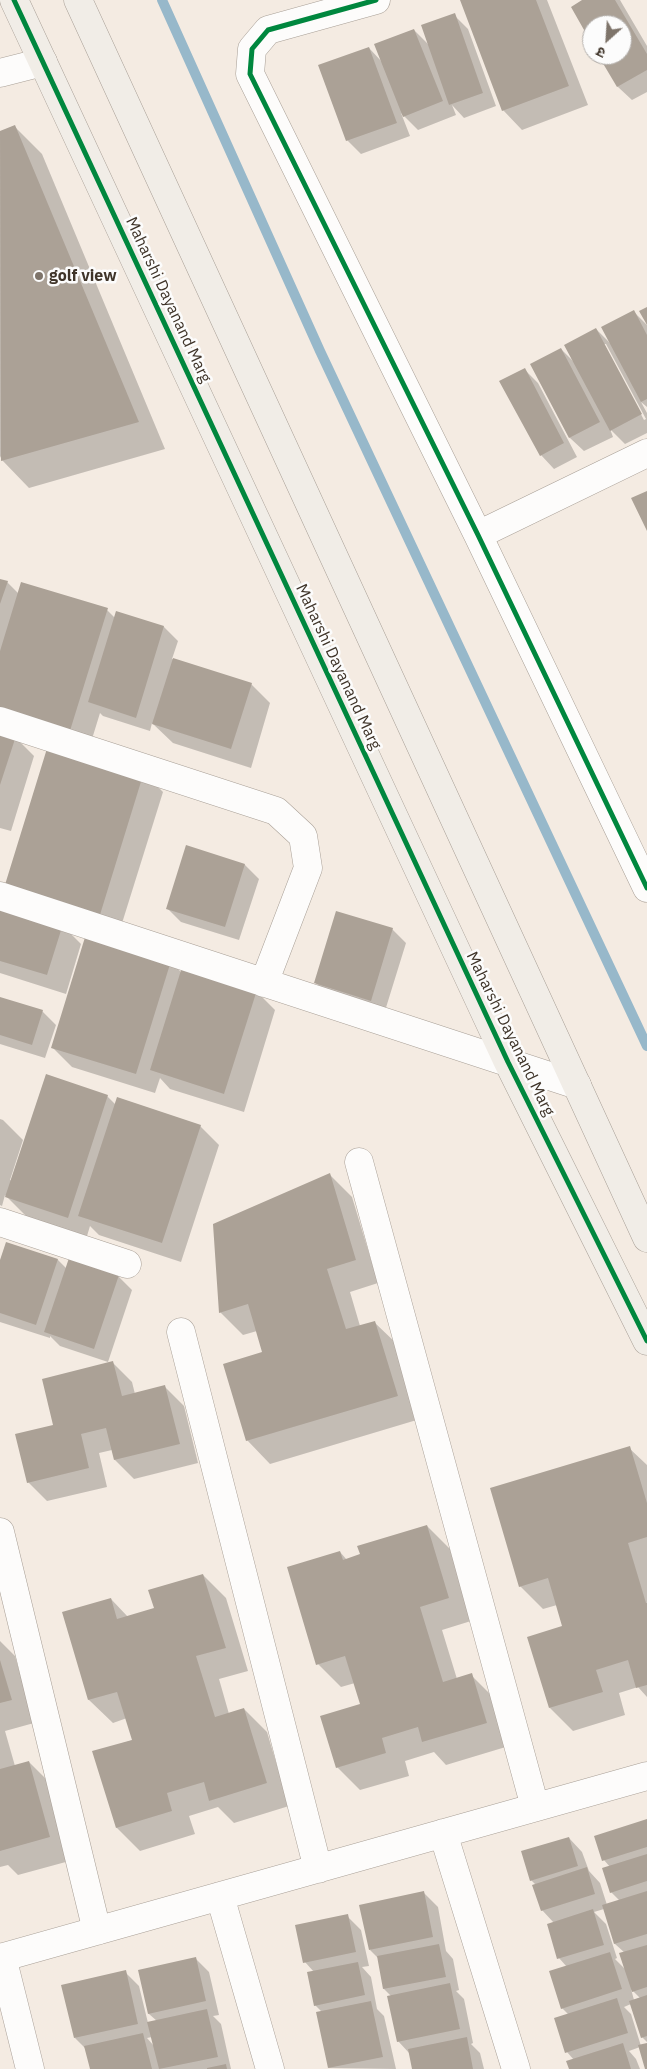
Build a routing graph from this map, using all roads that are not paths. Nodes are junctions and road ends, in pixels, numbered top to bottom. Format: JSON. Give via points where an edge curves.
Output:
{"nodes":[{"id":1,"x":14,"y":0,"type":"edge"},
{"id":2,"x":78,"y":0,"type":"edge"},
{"id":3,"x":376,"y":0,"type":"edge"},
{"id":4,"x":43,"y":62,"type":"junction"},
{"id":5,"x":0,"y":73,"type":"edge"},
{"id":6,"x":647,"y":453,"type":"edge"},
{"id":7,"x":478,"y":535,"type":"junction"},
{"id":8,"x":0,"y":721,"type":"edge"},
{"id":9,"x":647,"y":888,"type":"edge"},
{"id":10,"x":0,"y":896,"type":"edge"},
{"id":11,"x":264,"y":983,"type":"junction"},
{"id":12,"x":508,"y":1062,"type":"junction"},
{"id":13,"x":577,"y":1085,"type":"junction"},
{"id":14,"x":359,"y":1162,"type":"dead end"},
{"id":15,"x":0,"y":1222,"type":"edge"},
{"id":16,"x":647,"y":1238,"type":"edge"},
{"id":17,"x":127,"y":1264,"type":"dead end"},
{"id":18,"x":181,"y":1332,"type":"dead end"},
{"id":19,"x":647,"y":1341,"type":"edge"},
{"id":20,"x":0,"y":1532,"type":"edge"},
{"id":21,"x":647,"y":1776,"type":"edge"},
{"id":22,"x":535,"y":1807,"type":"junction"},
{"id":23,"x":444,"y":1833,"type":"junction"},
{"id":24,"x":318,"y":1869,"type":"junction"},
{"id":25,"x":220,"y":1896,"type":"junction"},
{"id":26,"x":97,"y":1931,"type":"junction"},
{"id":27,"x":1,"y":1958,"type":"edge"},
{"id":28,"x":30,"y":2069,"type":"edge"},
{"id":29,"x":270,"y":2069,"type":"edge"},
{"id":30,"x":516,"y":2069,"type":"edge"}],
"edges":[{"from":1,"to":4,"type":"street","name":"Maharshi Dayanand Marg"},
{"from":2,"to":13,"type":"street"},
{"from":3,"to":7,"type":"street","via":[[268,30],[252,49],[250,74]]},
{"from":4,"to":5,"type":"street"},
{"from":4,"to":12,"type":"street","name":"Maharshi Dayanand Marg"},
{"from":6,"to":7,"type":"street"},
{"from":7,"to":9,"type":"street"},
{"from":8,"to":11,"type":"street","via":[[276,811],[303,836],[308,868]]},
{"from":10,"to":11,"type":"street"},
{"from":11,"to":12,"type":"street"},
{"from":12,"to":13,"type":"street"},
{"from":12,"to":19,"type":"street","name":"Maharshi Dayanand Marg"},
{"from":13,"to":16,"type":"street"},
{"from":14,"to":22,"type":"street"},
{"from":15,"to":17,"type":"street"},
{"from":18,"to":24,"type":"street"},
{"from":20,"to":26,"type":"street"},
{"from":21,"to":22,"type":"street"},
{"from":22,"to":23,"type":"street"},
{"from":23,"to":24,"type":"street"},
{"from":23,"to":30,"type":"street"},
{"from":24,"to":25,"type":"street"},
{"from":25,"to":26,"type":"street"},
{"from":25,"to":29,"type":"street"},
{"from":26,"to":27,"type":"street"},
{"from":27,"to":28,"type":"street"}]}
